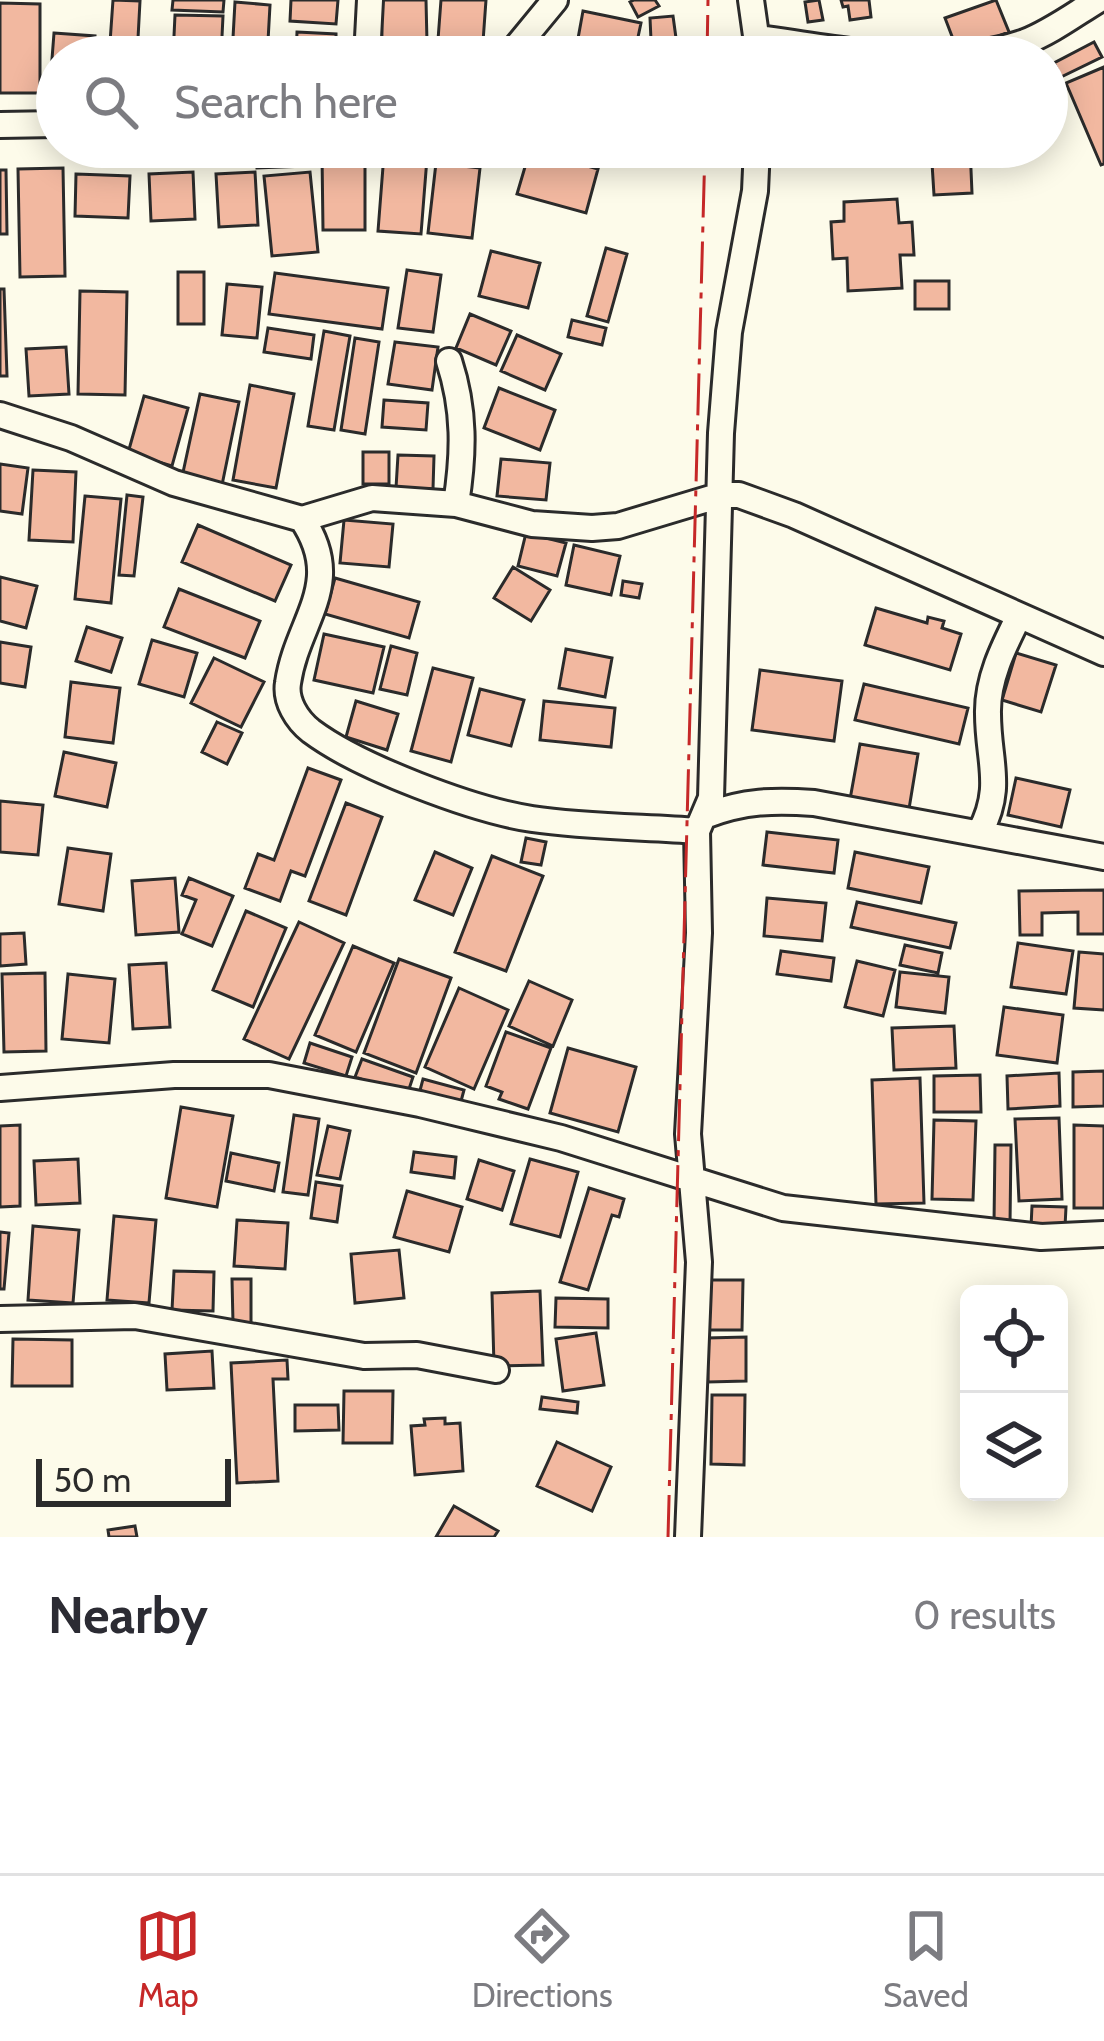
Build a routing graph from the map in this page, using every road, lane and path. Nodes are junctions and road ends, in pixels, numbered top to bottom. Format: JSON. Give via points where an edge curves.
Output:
{"nodes":[{"id":1,"x":370,"y":0,"type":"edge"},
{"id":2,"x":555,"y":0,"type":"edge"},
{"id":3,"x":751,"y":0,"type":"edge"},
{"id":4,"x":1098,"y":0,"type":"edge"},
{"id":5,"x":368,"y":36,"type":"edge"},
{"id":6,"x":525,"y":36,"type":"edge"},
{"id":7,"x":757,"y":36,"type":"edge"},
{"id":8,"x":1037,"y":36,"type":"edge"},
{"id":9,"x":0,"y":124,"type":"edge"},
{"id":10,"x":36,"y":124,"type":"edge"},
{"id":11,"x":756,"y":168,"type":"edge"},
{"id":12,"x":449,"y":361,"type":"dead end"},
{"id":13,"x":0,"y":415,"type":"edge"},
{"id":14,"x":721,"y":495,"type":"junction"},
{"id":15,"x":456,"y":504,"type":"junction"},
{"id":16,"x":302,"y":519,"type":"junction"},
{"id":17,"x":1019,"y":616,"type":"junction"},
{"id":18,"x":1104,"y":653,"type":"edge"},
{"id":19,"x":702,"y":823,"type":"junction"},
{"id":20,"x":980,"y":832,"type":"junction"},
{"id":21,"x":1104,"y":857,"type":"edge"},
{"id":22,"x":0,"y":1088,"type":"edge"},
{"id":23,"x":695,"y":1181,"type":"junction"},
{"id":24,"x":1104,"y":1234,"type":"edge"},
{"id":25,"x":0,"y":1319,"type":"edge"},
{"id":26,"x":496,"y":1370,"type":"dead end"},
{"id":27,"x":688,"y":1537,"type":"edge"}],
"edges":[{"from":1,"to":5,"type":"street"},
{"from":2,"to":6,"type":"street"},
{"from":3,"to":7,"type":"street"},
{"from":4,"to":8,"type":"street"},
{"from":9,"to":10,"type":"street"},
{"from":11,"to":14,"type":"street","via":[[729,332]]},
{"from":12,"to":15,"type":"street","via":[[463,402]]},
{"from":13,"to":16,"type":"street","via":[[174,482]]},
{"from":14,"to":15,"type":"street","via":[[592,528],[532,524]]},
{"from":14,"to":17,"type":"street","via":[[794,514]]},
{"from":14,"to":19,"type":"street","via":[[712,798]]},
{"from":15,"to":16,"type":"street","via":[[372,498]]},
{"from":16,"to":19,"type":"street","via":[[319,548],[320,574],[288,698],[310,730],[389,773],[530,818]]},
{"from":17,"to":18,"type":"street"},
{"from":17,"to":20,"type":"street","via":[[991,686],[994,790]]},
{"from":19,"to":20,"type":"street","via":[[740,802],[770,800]]},
{"from":19,"to":23,"type":"street","via":[[688,1134]]},
{"from":20,"to":21,"type":"street"},
{"from":22,"to":23,"type":"street","via":[[268,1075],[541,1133]]},
{"from":23,"to":24,"type":"street","via":[[828,1214],[1041,1237]]},
{"from":23,"to":27,"type":"street"},
{"from":25,"to":26,"type":"street","via":[[135,1316]]}]}
